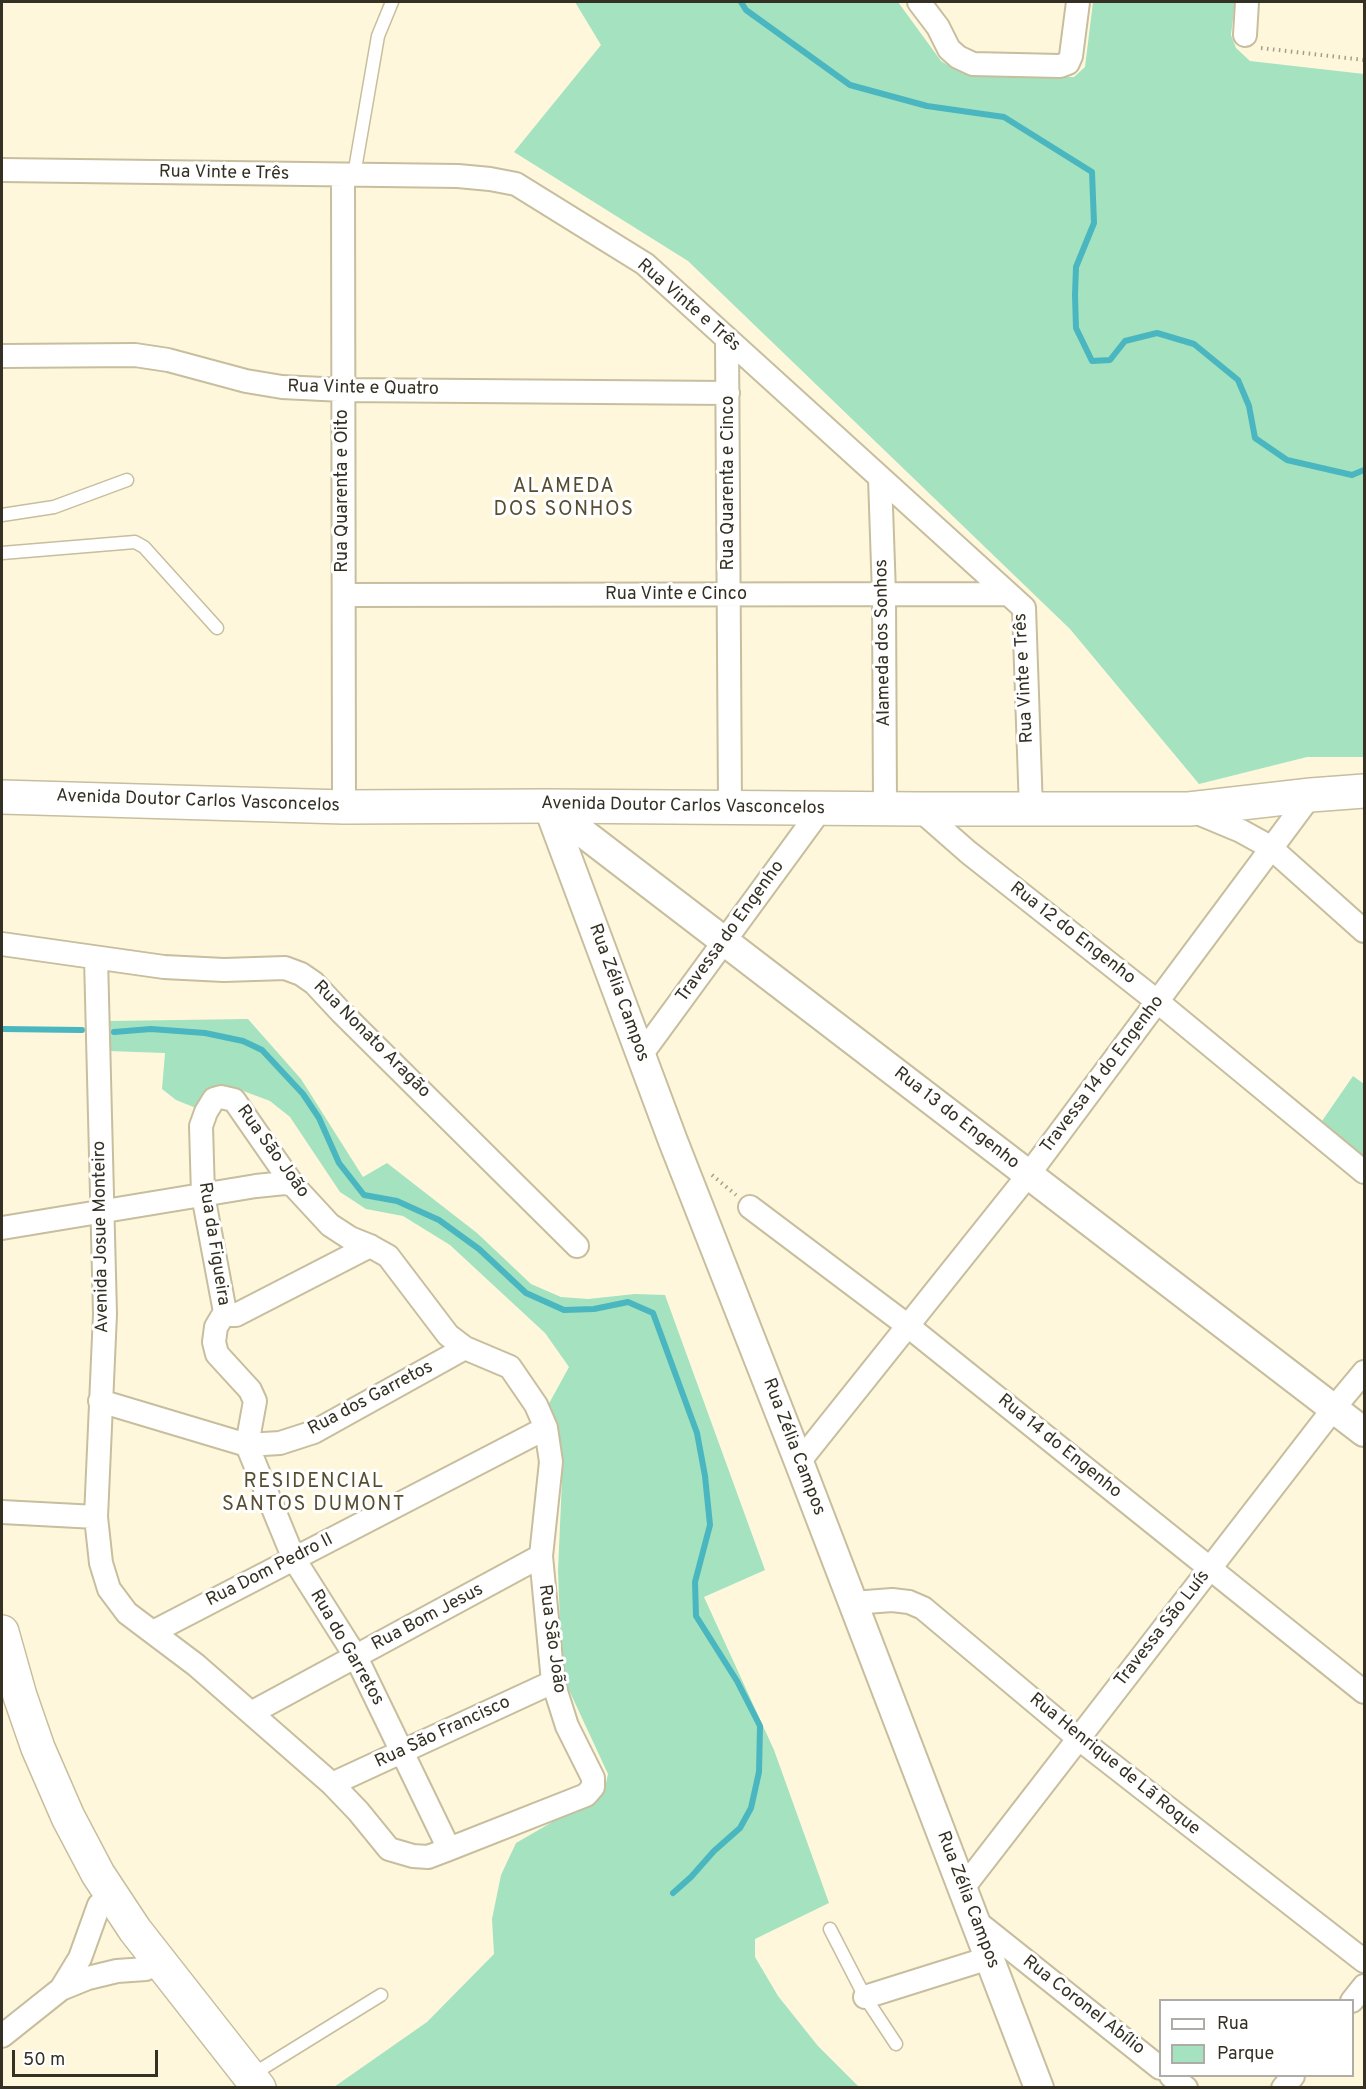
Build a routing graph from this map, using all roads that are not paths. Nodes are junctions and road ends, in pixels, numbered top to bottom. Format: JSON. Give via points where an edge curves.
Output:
{"nodes":[{"id":1,"x":392,"y":2,"type":"edge"},
{"id":2,"x":919,"y":2,"type":"edge"},
{"id":3,"x":941,"y":2,"type":"edge"},
{"id":4,"x":1078,"y":2,"type":"edge"},
{"id":5,"x":1247,"y":2,"type":"edge"},
{"id":6,"x":938,"y":27,"type":"junction"},
{"id":7,"x":1245,"y":34,"type":"road end"},
{"id":8,"x":2,"y":170,"type":"edge"},
{"id":9,"x":348,"y":175,"type":"junction"},
{"id":10,"x":727,"y":340,"type":"junction"},
{"id":11,"x":2,"y":356,"type":"edge"},
{"id":12,"x":343,"y":390,"type":"junction"},
{"id":13,"x":728,"y":393,"type":"junction"},
{"id":14,"x":880,"y":478,"type":"junction"},
{"id":15,"x":127,"y":480,"type":"dead end"},
{"id":16,"x":2,"y":515,"type":"edge"},
{"id":17,"x":2,"y":553,"type":"edge"},
{"id":18,"x":884,"y":594,"type":"junction"},
{"id":19,"x":1007,"y":594,"type":"junction"},
{"id":20,"x":344,"y":595,"type":"junction"},
{"id":21,"x":730,"y":595,"type":"junction"},
{"id":22,"x":217,"y":628,"type":"dead end"},
{"id":23,"x":1365,"y":791,"type":"edge"},
{"id":24,"x":1311,"y":795,"type":"junction"},
{"id":25,"x":2,"y":797,"type":"edge"},
{"id":26,"x":548,"y":806,"type":"junction"},
{"id":27,"x":344,"y":807,"type":"junction"},
{"id":28,"x":730,"y":807,"type":"junction"},
{"id":29,"x":885,"y":808,"type":"junction"},
{"id":30,"x":821,"y":809,"type":"junction"},
{"id":31,"x":919,"y":809,"type":"junction"},
{"id":32,"x":1189,"y":809,"type":"junction"},
{"id":33,"x":1031,"y":810,"type":"junction"},
{"id":34,"x":1270,"y":847,"type":"junction"},
{"id":35,"x":1365,"y":931,"type":"edge"},
{"id":36,"x":725,"y":942,"type":"junction"},
{"id":37,"x":2,"y":944,"type":"edge"},
{"id":38,"x":96,"y":958,"type":"junction"},
{"id":39,"x":1158,"y":1002,"type":"junction"},
{"id":40,"x":641,"y":1055,"type":"junction"},
{"id":41,"x":218,"y":1098,"type":"joint"},
{"id":42,"x":1365,"y":1173,"type":"edge"},
{"id":43,"x":1029,"y":1174,"type":"junction"},
{"id":44,"x":293,"y":1185,"type":"junction"},
{"id":45,"x":203,"y":1196,"type":"junction"},
{"id":46,"x":750,"y":1207,"type":"dead end"},
{"id":47,"x":103,"y":1212,"type":"junction"},
{"id":48,"x":2,"y":1228,"type":"edge"},
{"id":49,"x":370,"y":1245,"type":"junction"},
{"id":50,"x":577,"y":1245,"type":"dead end"},
{"id":51,"x":225,"y":1312,"type":"junction"},
{"id":52,"x":908,"y":1326,"type":"junction"},
{"id":53,"x":465,"y":1348,"type":"junction"},
{"id":54,"x":1365,"y":1372,"type":"edge"},
{"id":55,"x":100,"y":1401,"type":"junction"},
{"id":56,"x":1334,"y":1408,"type":"junction"},
{"id":57,"x":546,"y":1428,"type":"junction"},
{"id":58,"x":1365,"y":1432,"type":"edge"},
{"id":59,"x":247,"y":1445,"type":"junction"},
{"id":60,"x":800,"y":1462,"type":"junction"},
{"id":61,"x":2,"y":1512,"type":"edge"},
{"id":62,"x":96,"y":1516,"type":"junction"},
{"id":63,"x":541,"y":1556,"type":"junction"},
{"id":64,"x":294,"y":1558,"type":"junction"},
{"id":65,"x":1209,"y":1569,"type":"junction"},
{"id":66,"x":853,"y":1603,"type":"junction"},
{"id":67,"x":2,"y":1632,"type":"edge"},
{"id":68,"x":153,"y":1632,"type":"junction"},
{"id":69,"x":356,"y":1657,"type":"junction"},
{"id":70,"x":553,"y":1682,"type":"junction"},
{"id":71,"x":1365,"y":1692,"type":"edge"},
{"id":72,"x":2,"y":1705,"type":"edge"},
{"id":73,"x":251,"y":1713,"type":"junction"},
{"id":74,"x":1078,"y":1738,"type":"junction"},
{"id":75,"x":402,"y":1751,"type":"junction"},
{"id":76,"x":332,"y":1784,"type":"junction"},
{"id":77,"x":449,"y":1849,"type":"junction"},
{"id":78,"x":963,"y":1888,"type":"junction"},
{"id":79,"x":105,"y":1900,"type":"junction"},
{"id":80,"x":976,"y":1922,"type":"junction"},
{"id":81,"x":830,"y":1929,"type":"dead end"},
{"id":82,"x":989,"y":1958,"type":"junction"},
{"id":83,"x":1365,"y":1961,"type":"edge"},
{"id":84,"x":152,"y":1964,"type":"junction"},
{"id":85,"x":1365,"y":1986,"type":"edge"},
{"id":86,"x":61,"y":1989,"type":"junction"},
{"id":87,"x":381,"y":1995,"type":"dead end"},
{"id":88,"x":865,"y":1998,"type":"junction"},
{"id":89,"x":1354,"y":2000,"type":"edge"},
{"id":90,"x":2,"y":2036,"type":"edge"},
{"id":91,"x":896,"y":2044,"type":"dead end"},
{"id":92,"x":1159,"y":2066,"type":"edge"},
{"id":93,"x":1172,"y":2077,"type":"edge"},
{"id":94,"x":248,"y":2084,"type":"edge"},
{"id":95,"x":1039,"y":2088,"type":"edge"},
{"id":96,"x":1186,"y":2088,"type":"edge"}],
"edges":[{"from":1,"to":9,"type":"lane","via":[[378,36]]},
{"from":2,"to":6,"type":"street"},
{"from":3,"to":6,"type":"street"},
{"from":4,"to":6,"type":"street","via":[[1071,56],[1068,63],[1060,66],[973,64],[949,49]]},
{"from":5,"to":7,"type":"street"},
{"from":8,"to":9,"type":"street","name":"Rua Vinte e Três"},
{"from":9,"to":10,"type":"street","name":"Rua Vinte e Três","via":[[458,176],[516,184],[645,264]]},
{"from":9,"to":12,"type":"street","name":"Rua Quarenta e Oito"},
{"from":10,"to":13,"type":"street","name":"Rua Quarenta e Cinco"},
{"from":10,"to":14,"type":"street","name":"Rua Vinte e Três"},
{"from":11,"to":12,"type":"street","name":"Rua Vinte e Quatro","via":[[135,355],[246,381]]},
{"from":12,"to":13,"type":"street","name":"Rua Vinte e Quatro"},
{"from":12,"to":20,"type":"street","name":"Rua Quarenta e Oito"},
{"from":13,"to":21,"type":"street","name":"Rua Quarenta e Cinco"},
{"from":14,"to":18,"type":"street","name":"Alameda dos Sonhos"},
{"from":14,"to":19,"type":"street","name":"Rua Vinte e Três"},
{"from":15,"to":16,"type":"lane","via":[[54,507]]},
{"from":17,"to":22,"type":"lane","via":[[135,542],[144,546]]},
{"from":18,"to":19,"type":"street","name":"Rua Vinte e Cinco"},
{"from":18,"to":21,"type":"street","name":"Rua Vinte e Cinco"},
{"from":18,"to":29,"type":"street","name":"Alameda dos Sonhos"},
{"from":19,"to":33,"type":"street","name":"Rua Vinte e Três","via":[[1024,608]]},
{"from":20,"to":21,"type":"street","name":"Rua Vinte e Cinco"},
{"from":20,"to":27,"type":"street","name":"Rua Quarenta e Oito"},
{"from":21,"to":28,"type":"street","name":"Rua Quarenta e Cinco"},
{"from":23,"to":24,"type":"main road","name":"Avenida Doutor Carlos Vasconcelos"},
{"from":24,"to":32,"type":"main road","name":"Avenida Doutor Carlos Vasconcelos"},
{"from":24,"to":34,"type":"street","name":"Travessa 14 do Engenho"},
{"from":25,"to":27,"type":"main road","name":"Avenida Doutor Carlos Vasconcelos"},
{"from":26,"to":27,"type":"main road","name":"Avenida Doutor Carlos Vasconcelos"},
{"from":26,"to":28,"type":"main road","name":"Avenida Doutor Carlos Vasconcelos"},
{"from":26,"to":36,"type":"street","name":"Rua 13 do Engenho"},
{"from":26,"to":40,"type":"street","name":"Rua Zélia Campos"},
{"from":28,"to":30,"type":"main road","name":"Avenida Doutor Carlos Vasconcelos"},
{"from":29,"to":30,"type":"main road","name":"Avenida Doutor Carlos Vasconcelos"},
{"from":29,"to":31,"type":"main road","name":"Avenida Doutor Carlos Vasconcelos"},
{"from":30,"to":36,"type":"street","name":"Travessa do Engenho"},
{"from":31,"to":33,"type":"main road","name":"Avenida Doutor Carlos Vasconcelos"},
{"from":31,"to":39,"type":"street","name":"Rua 12 do Engenho"},
{"from":32,"to":33,"type":"main road","name":"Avenida Doutor Carlos Vasconcelos"},
{"from":32,"to":34,"type":"street"},
{"from":34,"to":35,"type":"street"},
{"from":34,"to":39,"type":"street","name":"Travessa 14 do Engenho"},
{"from":36,"to":40,"type":"street","name":"Travessa do Engenho"},
{"from":36,"to":43,"type":"street","name":"Rua 13 do Engenho"},
{"from":37,"to":38,"type":"street","name":"Rua Nonato Aragão"},
{"from":38,"to":47,"type":"street","name":"Avenida Josue Monteiro"},
{"from":38,"to":50,"type":"street","name":"Rua Nonato Aragão","via":[[164,967],[285,968],[301,974]]},
{"from":39,"to":42,"type":"street","name":"Rua 12 do Engenho"},
{"from":39,"to":43,"type":"street","name":"Travessa 14 do Engenho"},
{"from":40,"to":60,"type":"street","name":"Rua Zélia Campos"},
{"from":41,"to":44,"type":"street","name":"Rua São João","via":[[234,1101]]},
{"from":41,"to":45,"type":"street","name":"Rua da Figueira","via":[[201,1126]]},
{"from":43,"to":52,"type":"street","name":"Travessa 14 do Engenho"},
{"from":43,"to":56,"type":"street","name":"Rua 13 do Engenho"},
{"from":44,"to":45,"type":"street","via":[[256,1186]]},
{"from":44,"to":49,"type":"street","name":"Rua São João","via":[[330,1226]]},
{"from":45,"to":47,"type":"street"},
{"from":45,"to":51,"type":"street","name":"Rua da Figueira"},
{"from":46,"to":52,"type":"street","name":"Rua 14 do Engenho"},
{"from":47,"to":48,"type":"street"},
{"from":47,"to":55,"type":"street","name":"Avenida Josue Monteiro","via":[[105,1314]]},
{"from":49,"to":51,"type":"street","via":[[236,1315]]},
{"from":49,"to":53,"type":"street","name":"Rua São João","via":[[388,1257],[448,1335]]},
{"from":51,"to":59,"type":"street","name":"Rua da Figueira","via":[[216,1327],[214,1342],[217,1354],[250,1390],[255,1401]]},
{"from":52,"to":60,"type":"street","name":"Travessa 14 do Engenho"},
{"from":52,"to":65,"type":"street","name":"Rua 14 do Engenho"},
{"from":53,"to":57,"type":"street","name":"Rua São João","via":[[510,1367],[536,1405]]},
{"from":53,"to":59,"type":"street","name":"Rua dos Garretos","via":[[314,1432],[280,1443]]},
{"from":54,"to":56,"type":"street","name":"Travessa São Luís"},
{"from":55,"to":59,"type":"street","name":"Rua dos Garretos"},
{"from":55,"to":62,"type":"street","name":"Avenida Josue Monteiro"},
{"from":56,"to":58,"type":"street","name":"Rua 13 do Engenho"},
{"from":56,"to":65,"type":"street","name":"Travessa São Luís"},
{"from":57,"to":63,"type":"street","name":"Rua São João","via":[[551,1462]]},
{"from":57,"to":64,"type":"street","name":"Rua Dom Pedro II"},
{"from":59,"to":64,"type":"street","name":"Rua do Garretos"},
{"from":60,"to":66,"type":"street","name":"Rua Zélia Campos"},
{"from":61,"to":62,"type":"street"},
{"from":62,"to":68,"type":"street","name":"Rua São João","via":[[101,1563],[109,1588],[127,1613]]},
{"from":63,"to":69,"type":"street","name":"Rua Bom Jesus"},
{"from":63,"to":70,"type":"street","name":"Rua São João"},
{"from":64,"to":68,"type":"street","name":"Rua Dom Pedro II"},
{"from":64,"to":69,"type":"street","name":"Rua do Garretos"},
{"from":65,"to":71,"type":"street","name":"Rua 14 do Engenho"},
{"from":65,"to":74,"type":"street","name":"Travessa São Luís"},
{"from":66,"to":74,"type":"street","name":"Rua Henrique de Lã Roque","via":[[892,1600],[923,1608]]},
{"from":66,"to":78,"type":"street","name":"Rua Zélia Campos"},
{"from":67,"to":79,"type":"main road","via":[[38,1748],[98,1874]]},
{"from":68,"to":73,"type":"street","name":"Rua São João"},
{"from":69,"to":73,"type":"street","name":"Rua Bom Jesus"},
{"from":69,"to":75,"type":"street","name":"Rua do Garretos"},
{"from":70,"to":75,"type":"street","name":"Rua São Francisco"},
{"from":70,"to":77,"type":"street","name":"Rua São João","via":[[567,1725],[593,1778],[592,1787],[586,1795]]},
{"from":72,"to":79,"type":"main road","via":[[50,1820],[86,1886]]},
{"from":73,"to":76,"type":"street","name":"Rua São João"},
{"from":74,"to":78,"type":"street","name":"Travessa São Luís"},
{"from":74,"to":83,"type":"street","name":"Rua Henrique de Lã Roque"},
{"from":75,"to":76,"type":"street","name":"Rua São Francisco"},
{"from":75,"to":77,"type":"street","name":"Rua do Garretos"},
{"from":76,"to":77,"type":"street","name":"Rua São João","via":[[389,1849],[428,1857]]},
{"from":78,"to":80,"type":"street","name":"Rua Zélia Campos"},
{"from":79,"to":84,"type":"main road","via":[[122,1940]]},
{"from":79,"to":86,"type":"street","via":[[80,1958]]},
{"from":80,"to":82,"type":"street","name":"Rua Zélia Campos"},
{"from":80,"to":92,"type":"street","name":"Rua Coronel Abílio"},
{"from":81,"to":88,"type":"lane"},
{"from":82,"to":88,"type":"street"},
{"from":82,"to":95,"type":"street","name":"Rua Zélia Campos"},
{"from":84,"to":86,"type":"street","via":[[88,1978]]},
{"from":84,"to":94,"type":"main road"},
{"from":85,"to":89,"type":"street"},
{"from":86,"to":90,"type":"street"},
{"from":87,"to":94,"type":"lane"},
{"from":88,"to":91,"type":"lane"},
{"from":93,"to":96,"type":"street"}]}
